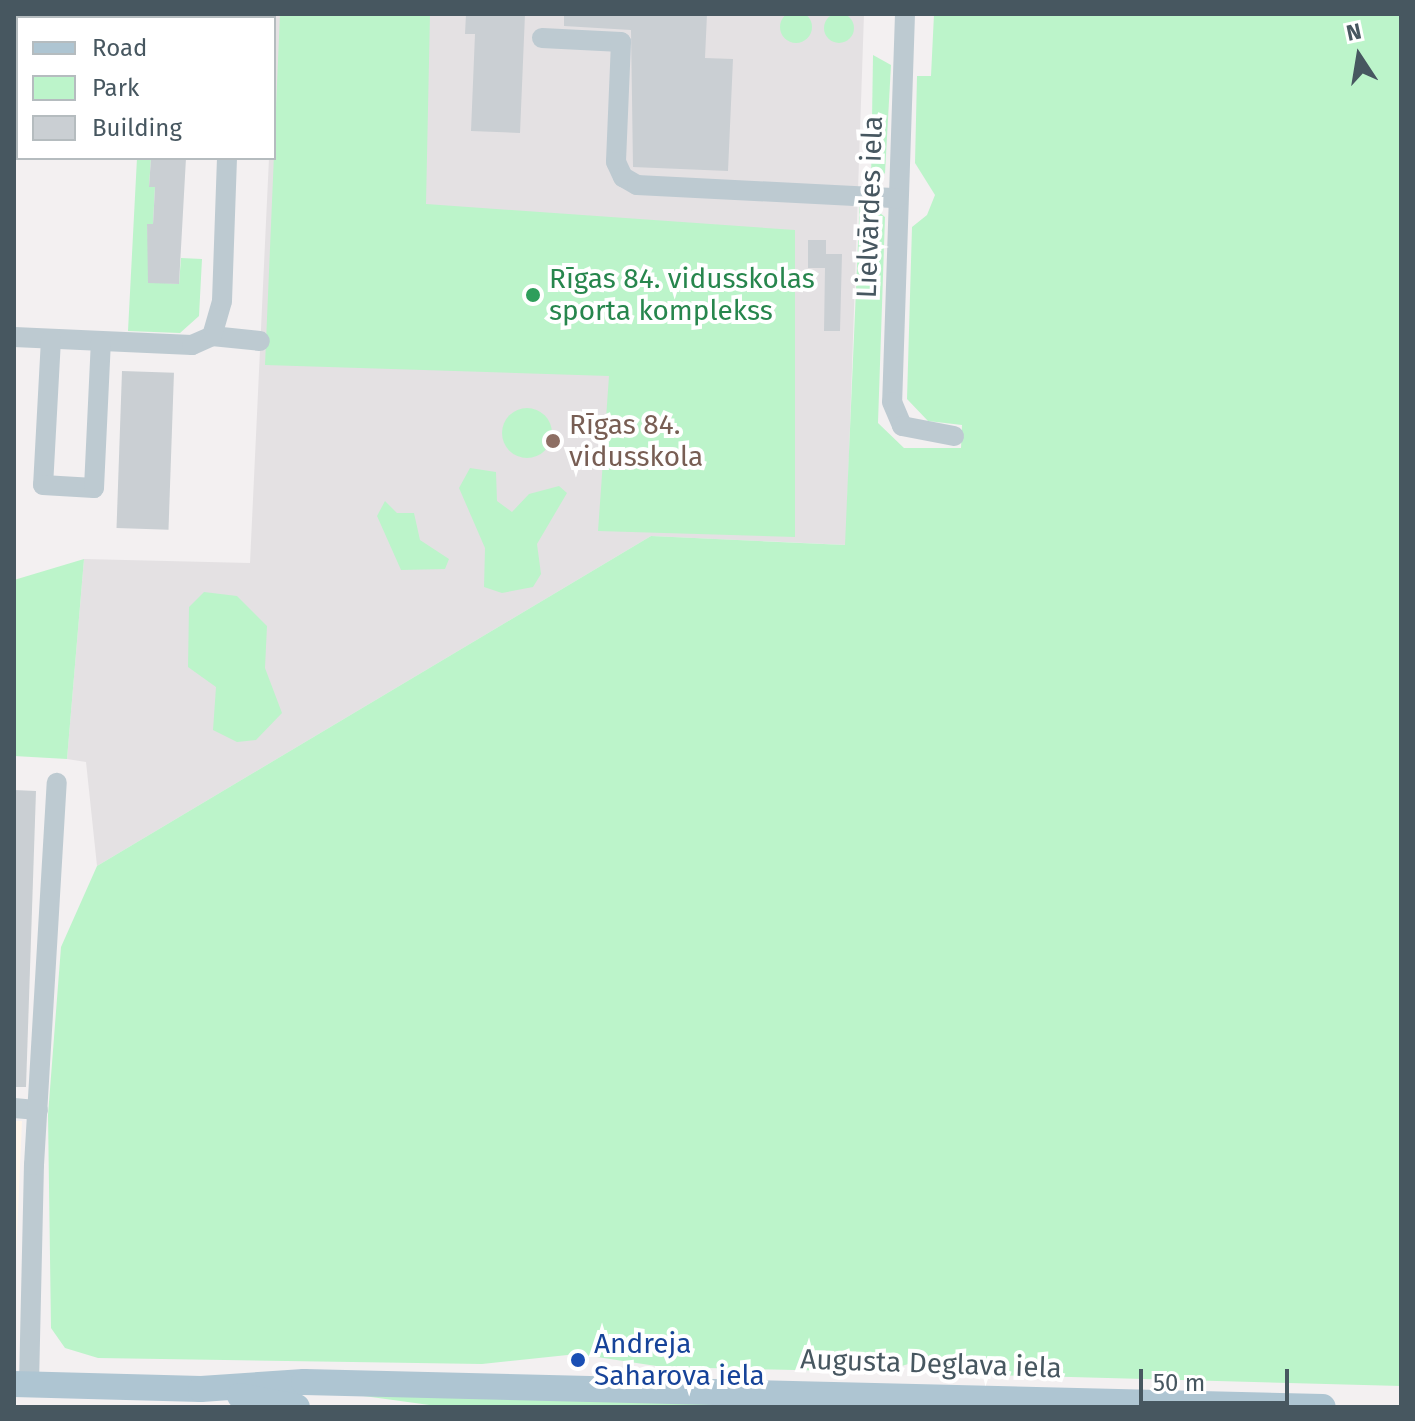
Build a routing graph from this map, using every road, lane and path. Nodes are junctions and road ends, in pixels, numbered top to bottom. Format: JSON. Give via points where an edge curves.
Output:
{"nodes":[{"id":1,"x":905,"y":14,"type":"edge"},
{"id":2,"x":542,"y":38,"type":"dead end"},
{"id":3,"x":227,"y":160,"type":"edge"},
{"id":4,"x":898,"y":198,"type":"junction"},
{"id":5,"x":212,"y":336,"type":"junction"},
{"id":6,"x":14,"y":337,"type":"edge"},
{"id":7,"x":51,"y":339,"type":"junction"},
{"id":8,"x":260,"y":341,"type":"dead end"},
{"id":9,"x":101,"y":342,"type":"junction"},
{"id":10,"x":954,"y":436,"type":"dead end"},
{"id":11,"x":57,"y":783,"type":"dead end"},
{"id":12,"x":14,"y":1108,"type":"edge"},
{"id":13,"x":38,"y":1110,"type":"junction"},
{"id":14,"x":14,"y":1292,"type":"edge"},
{"id":15,"x":31,"y":1307,"type":"junction"},
{"id":16,"x":22,"y":1384,"type":"edge"},
{"id":17,"x":201,"y":1389,"type":"junction"},
{"id":18,"x":862,"y":1400,"type":"edge"},
{"id":19,"x":917,"y":1402,"type":"edge"},
{"id":20,"x":297,"y":1407,"type":"edge"},
{"id":21,"x":1323,"y":1407,"type":"edge"}],
"edges":[{"from":1,"to":4,"type":"street","name":"Lielvārdes iela"},
{"from":2,"to":4,"type":"street","via":[[621,42],[616,162],[623,177],[637,185]]},
{"from":3,"to":5,"type":"street","via":[[222,301]]},
{"from":4,"to":10,"type":"street","name":"Lielvārdes iela","via":[[892,402],[902,426]]},
{"from":5,"to":8,"type":"street"},
{"from":5,"to":9,"type":"street","via":[[192,345]]},
{"from":6,"to":7,"type":"street"},
{"from":7,"to":9,"type":"street"},
{"from":7,"to":9,"type":"street","via":[[43,485],[94,488]]},
{"from":11,"to":13,"type":"street"},
{"from":12,"to":13,"type":"street"},
{"from":13,"to":15,"type":"street"},
{"from":14,"to":15,"type":"street"},
{"from":15,"to":16,"type":"street"},
{"from":16,"to":17,"type":"main road","name":"Augusta Deglava iela"},
{"from":17,"to":18,"type":"main road","name":"Augusta Deglava iela","via":[[304,1382]]},
{"from":17,"to":20,"type":"main road","name":"Augusta Deglava iela"},
{"from":18,"to":19,"type":"main road","name":"Augusta Deglava iela"},
{"from":19,"to":21,"type":"main road","name":"Augusta Deglava iela"}]}
